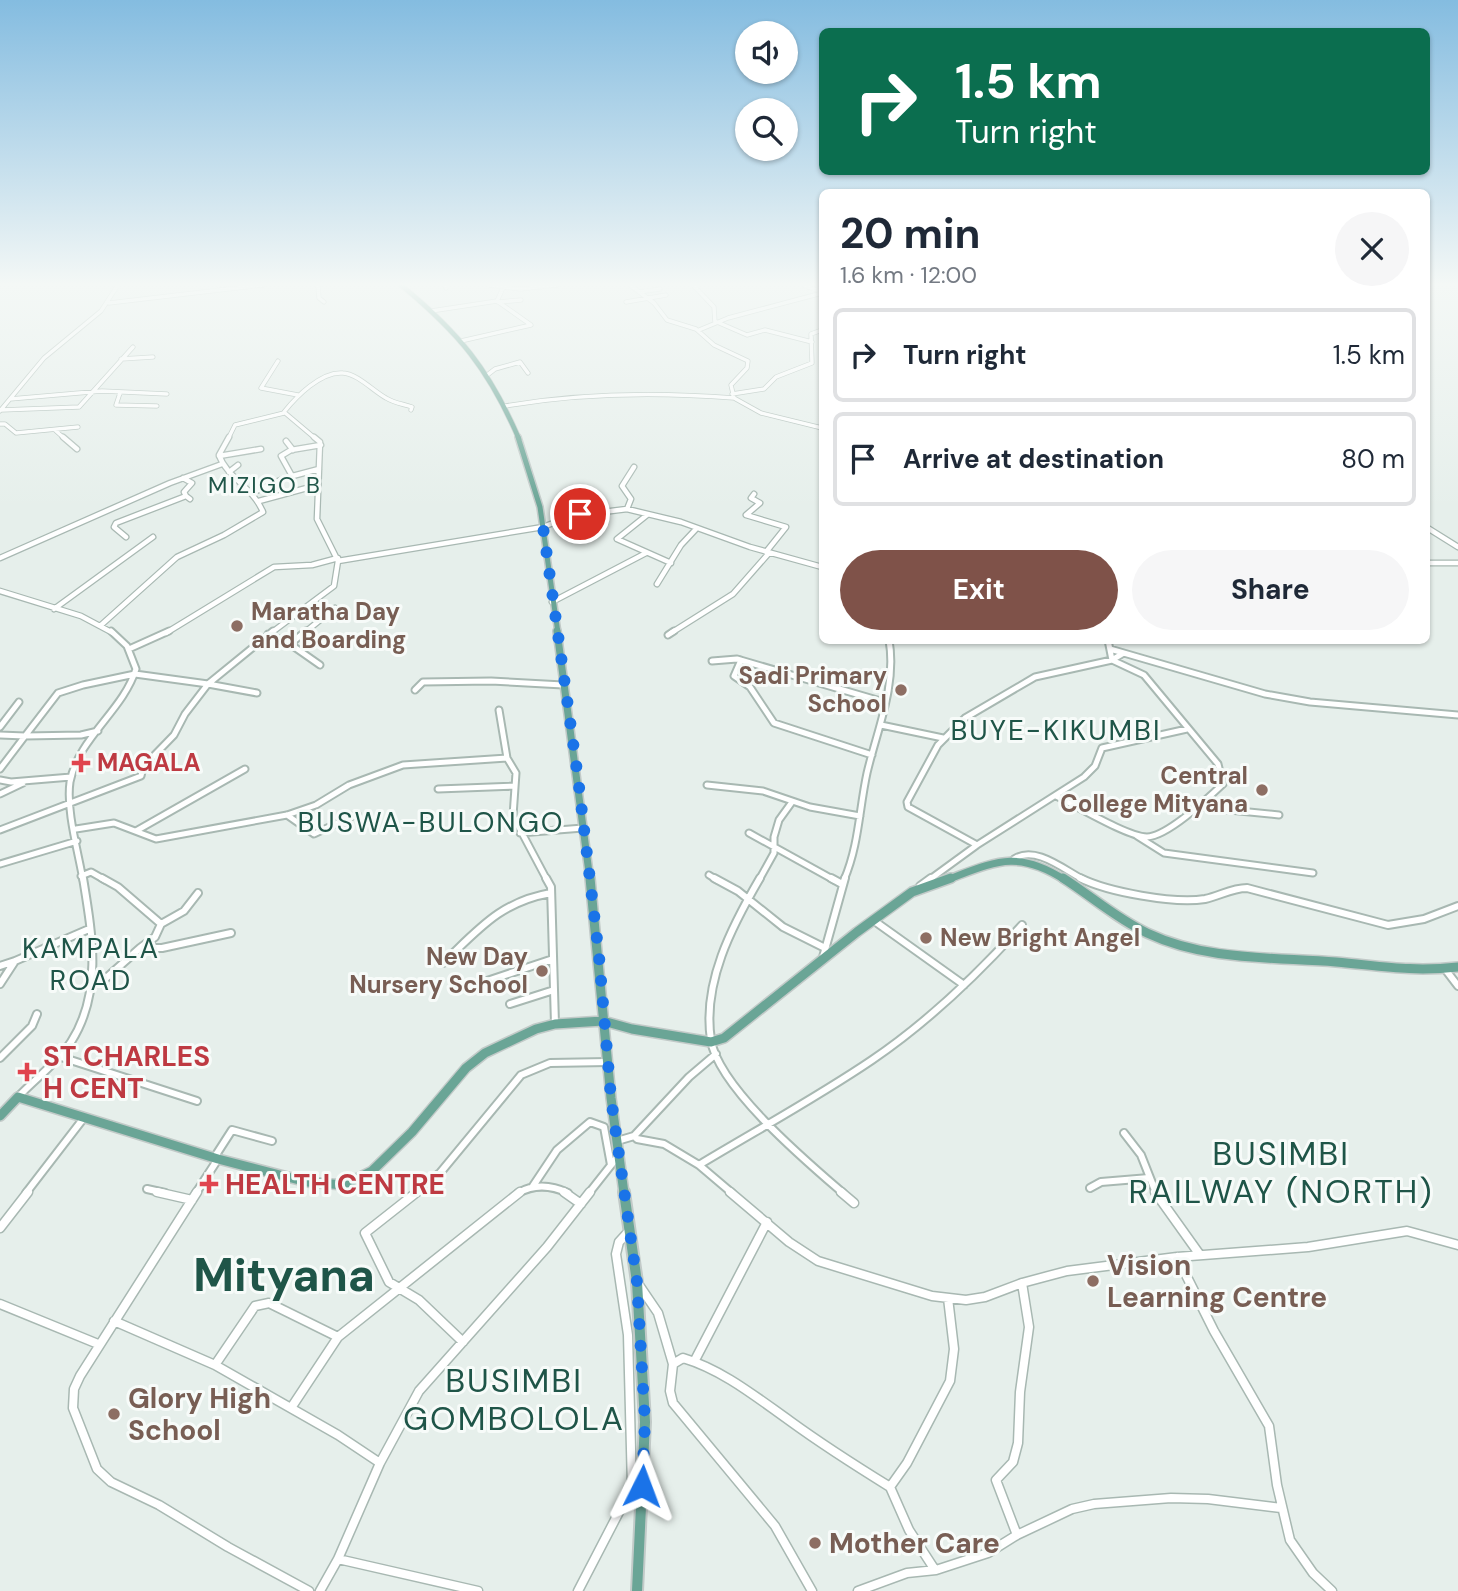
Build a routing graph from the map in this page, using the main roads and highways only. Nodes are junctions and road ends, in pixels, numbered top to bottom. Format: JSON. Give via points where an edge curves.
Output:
{"nodes":[{"id":1,"x":474,"y":359,"type":"edge"},
{"id":2,"x":1458,"y":967,"type":"edge"},
{"id":3,"x":603,"y":1021,"type":"junction"},
{"id":4,"x":0,"y":1116,"type":"edge"},
{"id":5,"x":637,"y":1591,"type":"edge"}],
"edges":[{"from":1,"to":3,"type":"main road","via":[[505,406],[536,485],[570,715]]},
{"from":2,"to":3,"type":"main road","via":[[1402,971],[1212,954],[1147,933],[1042,867],[1014,859],[978,866],[912,892],[733,1031],[711,1042]]},
{"from":3,"to":4,"type":"main road","via":[[555,1024],[485,1053],[372,1171],[344,1185],[307,1182],[216,1158],[18,1097]]},
{"from":3,"to":5,"type":"main road","via":[[637,1282],[645,1422]]}]}
